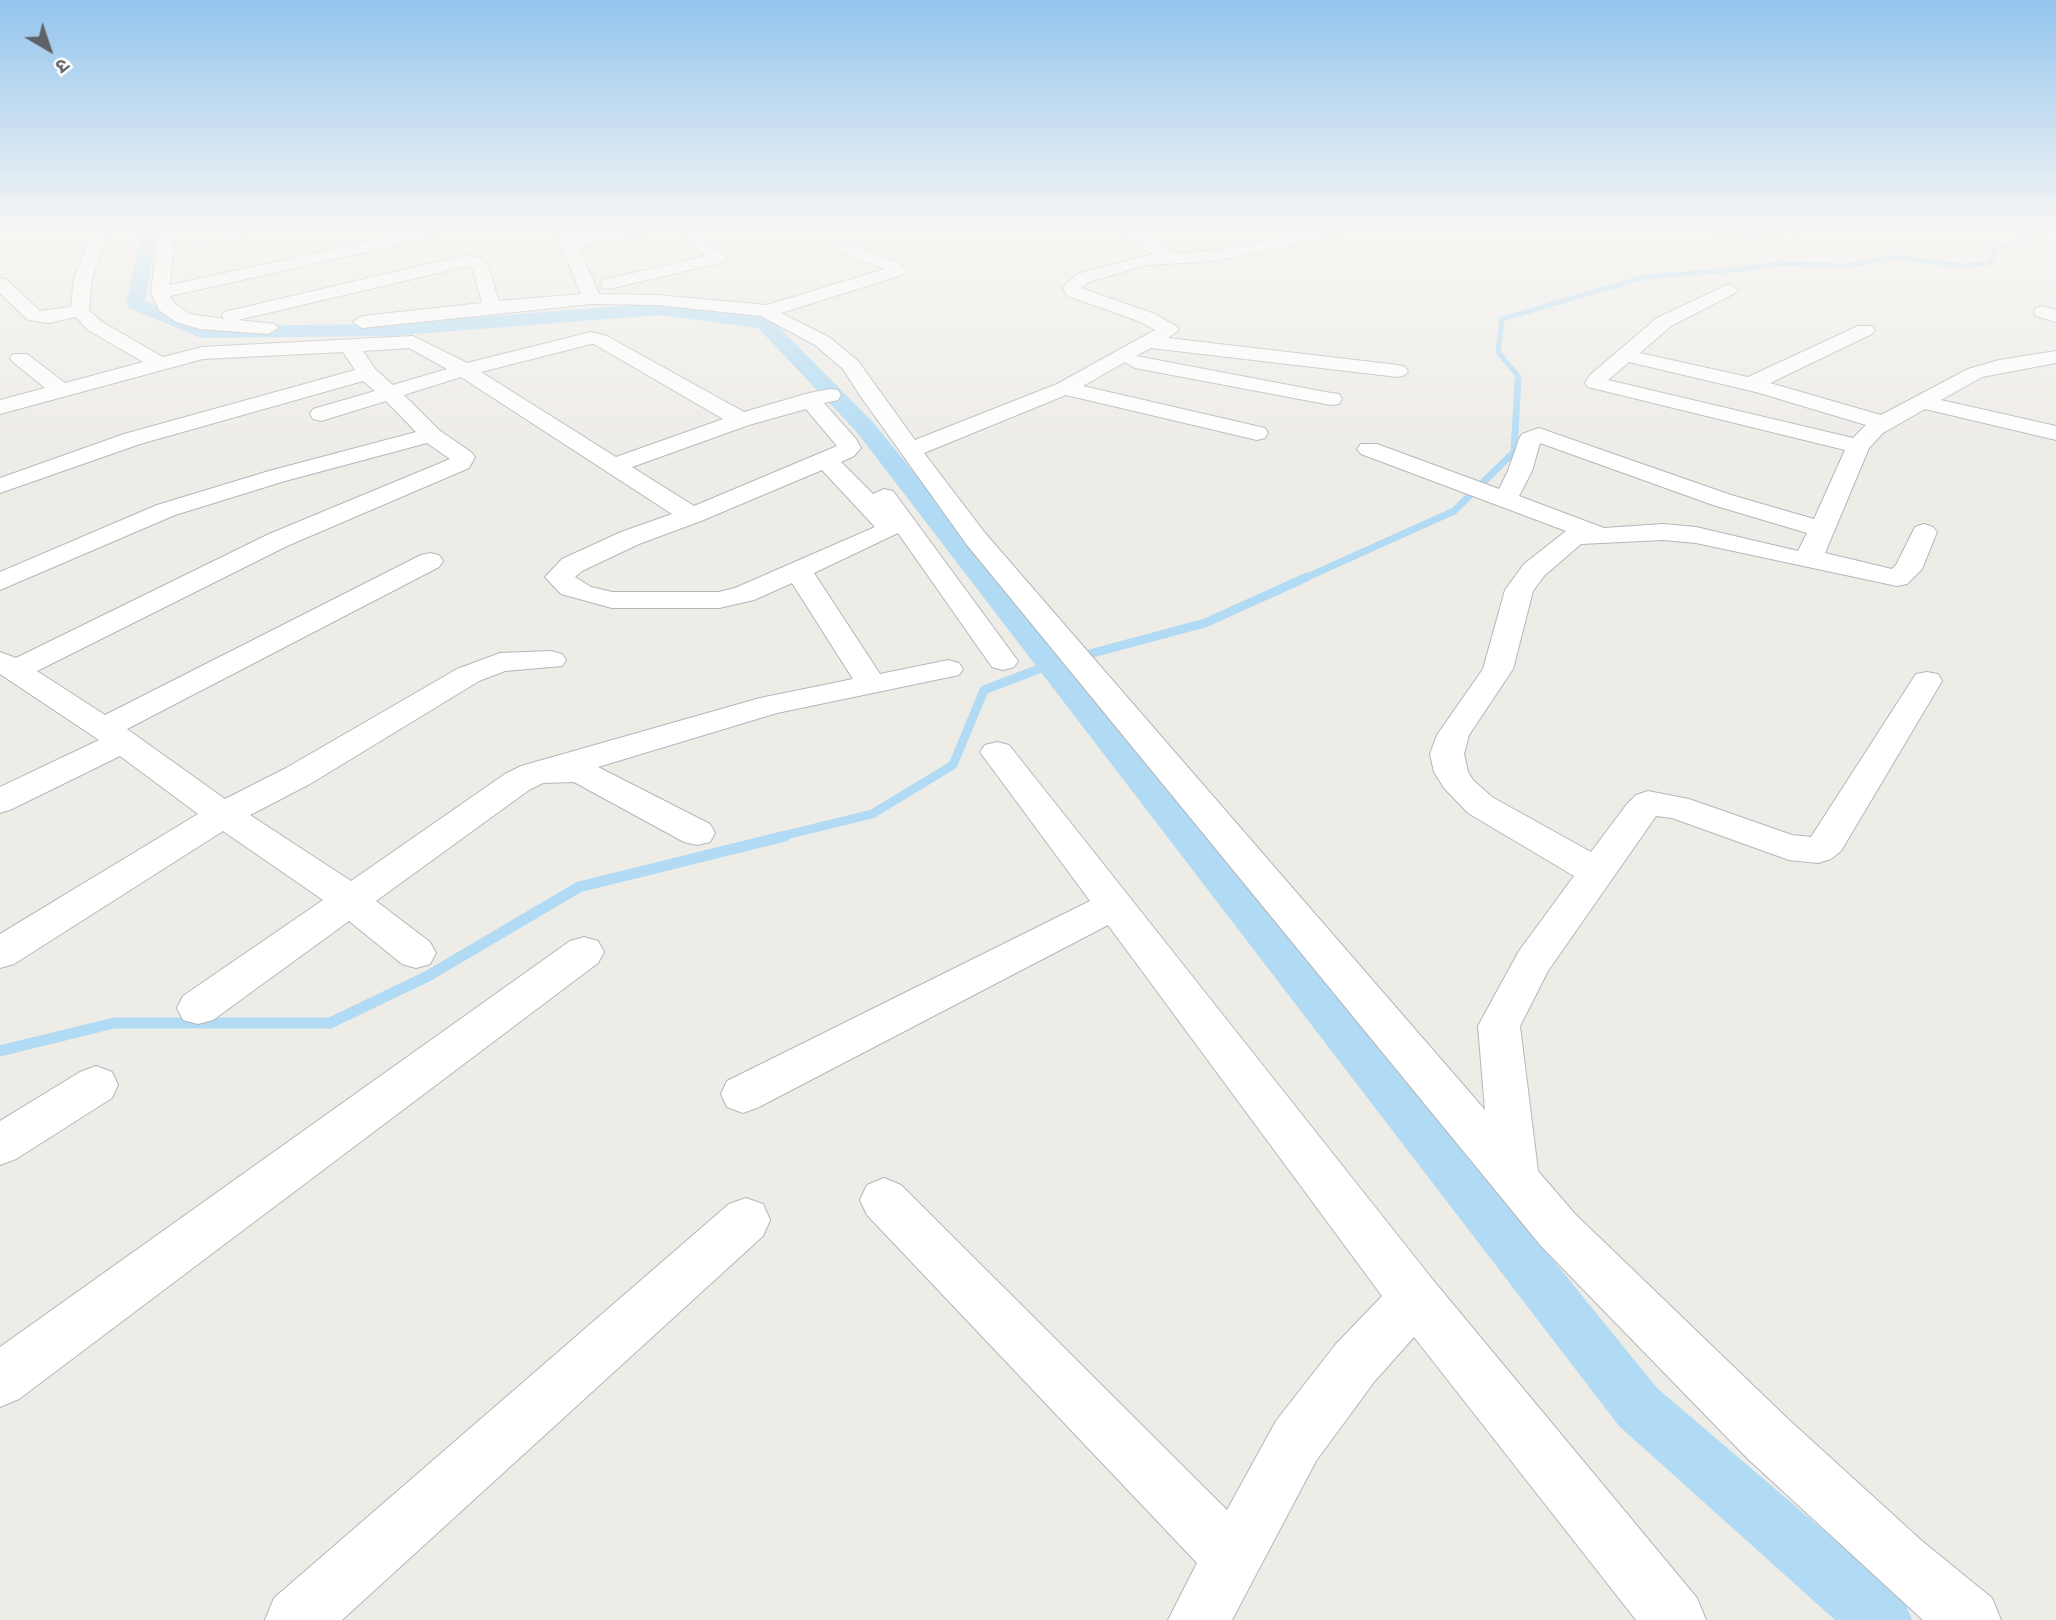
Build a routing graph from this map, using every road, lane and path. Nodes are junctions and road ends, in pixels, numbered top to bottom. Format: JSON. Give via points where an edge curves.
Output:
{"nodes":[{"id":1,"x":24,"y":306,"type":"edge"},
{"id":2,"x":80,"y":306,"type":"edge"},
{"id":3,"x":166,"y":306,"type":"edge"},
{"id":4,"x":274,"y":306,"type":"edge"},
{"id":5,"x":503,"y":306,"type":"edge"},
{"id":6,"x":714,"y":306,"type":"edge"},
{"id":7,"x":786,"y":306,"type":"edge"},
{"id":8,"x":1111,"y":306,"type":"edge"},
{"id":9,"x":1696,"y":306,"type":"edge"},
{"id":10,"x":492,"y":307,"type":"joint"},
{"id":11,"x":80,"y":311,"type":"junction"},
{"id":12,"x":769,"y":311,"type":"junction"},
{"id":13,"x":200,"y":323,"type":"junction"},
{"id":14,"x":339,"y":324,"type":"dead end"},
{"id":15,"x":291,"y":328,"type":"dead end"},
{"id":16,"x":1865,"y":330,"type":"dead end"},
{"id":17,"x":1149,"y":342,"type":"junction"},
{"id":18,"x":349,"y":345,"type":"junction"},
{"id":19,"x":1624,"y":355,"type":"junction"},
{"id":20,"x":2056,"y":357,"type":"edge"},
{"id":21,"x":20,"y":358,"type":"dead end"},
{"id":22,"x":1119,"y":358,"type":"junction"},
{"id":23,"x":159,"y":363,"type":"junction"},
{"id":24,"x":464,"y":370,"type":"junction"},
{"id":25,"x":1398,"y":371,"type":"dead end"},
{"id":26,"x":367,"y":373,"type":"junction"},
{"id":27,"x":1751,"y":384,"type":"junction"},
{"id":28,"x":1064,"y":388,"type":"junction"},
{"id":29,"x":60,"y":390,"type":"junction"},
{"id":30,"x":858,"y":391,"type":"junction"},
{"id":31,"x":390,"y":393,"type":"junction"},
{"id":32,"x":815,"y":398,"type":"junction"},
{"id":33,"x":1331,"y":400,"type":"dead end"},
{"id":34,"x":1921,"y":402,"type":"junction"},
{"id":35,"x":0,"y":407,"type":"edge"},
{"id":36,"x":321,"y":414,"type":"dead end"},
{"id":37,"x":741,"y":420,"type":"junction"},
{"id":38,"x":1883,"y":423,"type":"junction"},
{"id":39,"x":1257,"y":433,"type":"dead end"},
{"id":40,"x":2056,"y":433,"type":"edge"},
{"id":41,"x":431,"y":435,"type":"junction"},
{"id":42,"x":1858,"y":446,"type":"junction"},
{"id":43,"x":1369,"y":449,"type":"dead end"},
{"id":44,"x":910,"y":450,"type":"junction"},
{"id":45,"x":838,"y":454,"type":"junction"},
{"id":46,"x":613,"y":466,"type":"junction"},
{"id":47,"x":0,"y":486,"type":"edge"},
{"id":48,"x":1499,"y":498,"type":"junction"},
{"id":49,"x":692,"y":516,"type":"junction"},
{"id":50,"x":1821,"y":529,"type":"junction"},
{"id":51,"x":1924,"y":532,"type":"dead end"},
{"id":52,"x":1600,"y":535,"type":"junction"},
{"id":53,"x":1809,"y":557,"type":"junction"},
{"id":54,"x":430,"y":561,"type":"dead end"},
{"id":55,"x":797,"y":570,"type":"junction"},
{"id":56,"x":0,"y":582,"type":"edge"},
{"id":57,"x":551,"y":660,"type":"dead end"},
{"id":58,"x":1003,"y":661,"type":"dead end"},
{"id":59,"x":7,"y":665,"type":"edge"},
{"id":60,"x":948,"y":669,"type":"dead end"},
{"id":61,"x":1927,"y":681,"type":"dead end"},
{"id":62,"x":871,"y":684,"type":"junction"},
{"id":63,"x":113,"y":735,"type":"junction"},
{"id":64,"x":997,"y":752,"type":"dead end"},
{"id":65,"x":552,"y":770,"type":"junction"},
{"id":66,"x":0,"y":801,"type":"edge"},
{"id":67,"x":224,"y":814,"type":"junction"},
{"id":68,"x":697,"y":833,"type":"dead end"},
{"id":69,"x":1597,"y":872,"type":"junction"},
{"id":70,"x":351,"y":902,"type":"junction"},
{"id":71,"x":1114,"y":905,"type":"junction"},
{"id":72,"x":584,"y":952,"type":"dead end"},
{"id":73,"x":0,"y":953,"type":"edge"},
{"id":74,"x":416,"y":953,"type":"dead end"},
{"id":75,"x":198,"y":1008,"type":"dead end"},
{"id":76,"x":96,"y":1085,"type":"dead end"},
{"id":77,"x":743,"y":1094,"type":"dead end"},
{"id":78,"x":0,"y":1145,"type":"edge"},
{"id":79,"x":1515,"y":1178,"type":"junction"},
{"id":80,"x":884,"y":1200,"type":"dead end"},
{"id":81,"x":747,"y":1220,"type":"dead end"},
{"id":82,"x":1415,"y":1298,"type":"junction"},
{"id":83,"x":0,"y":1380,"type":"edge"},
{"id":84,"x":1232,"y":1557,"type":"junction"},
{"id":85,"x":296,"y":1620,"type":"edge"},
{"id":86,"x":1199,"y":1620,"type":"edge"},
{"id":87,"x":1675,"y":1620,"type":"edge"},
{"id":88,"x":1970,"y":1620,"type":"edge"}],
"edges":[{"from":1,"to":11,"type":"street","via":[[35,316]]},
{"from":2,"to":11,"type":"street"},
{"from":3,"to":13,"type":"street"},
{"from":4,"to":13,"type":"street"},
{"from":5,"to":10,"type":"street"},
{"from":6,"to":12,"type":"street"},
{"from":7,"to":12,"type":"street"},
{"from":8,"to":17,"type":"street","via":[[1167,327],[1165,334]]},
{"from":9,"to":19,"type":"street","via":[[1664,322]]},
{"from":10,"to":14,"type":"street"},
{"from":11,"to":23,"type":"street","via":[[95,326]]},
{"from":12,"to":30,"type":"street","via":[[842,356]]},
{"from":13,"to":15,"type":"street"},
{"from":16,"to":27,"type":"street"},
{"from":17,"to":22,"type":"street"},
{"from":17,"to":25,"type":"street"},
{"from":18,"to":23,"type":"street","via":[[218,350]]},
{"from":18,"to":24,"type":"street","via":[[413,342]]},
{"from":18,"to":26,"type":"street"},
{"from":19,"to":27,"type":"street"},
{"from":19,"to":42,"type":"street","via":[[1595,383]]},
{"from":20,"to":34,"type":"street","via":[[1987,369]]},
{"from":21,"to":29,"type":"street"},
{"from":22,"to":28,"type":"street"},
{"from":22,"to":33,"type":"street"},
{"from":23,"to":29,"type":"street"},
{"from":24,"to":31,"type":"street"},
{"from":24,"to":37,"type":"street","via":[[591,338]]},
{"from":24,"to":46,"type":"street"},
{"from":26,"to":31,"type":"street"},
{"from":26,"to":47,"type":"street","via":[[132,439]]},
{"from":27,"to":38,"type":"street"},
{"from":28,"to":39,"type":"street"},
{"from":28,"to":44,"type":"street"},
{"from":29,"to":35,"type":"street"},
{"from":30,"to":32,"type":"street"},
{"from":30,"to":44,"type":"street"},
{"from":31,"to":36,"type":"street"},
{"from":31,"to":41,"type":"street"},
{"from":32,"to":37,"type":"street"},
{"from":32,"to":45,"type":"street"},
{"from":34,"to":38,"type":"street"},
{"from":34,"to":40,"type":"street"},
{"from":37,"to":46,"type":"street"},
{"from":38,"to":42,"type":"street"},
{"from":41,"to":56,"type":"street","via":[[166,510]]},
{"from":41,"to":59,"type":"street","via":[[463,457],[461,463],[278,540]]},
{"from":42,"to":50,"type":"street"},
{"from":43,"to":48,"type":"street"},
{"from":44,"to":79,"type":"street","via":[[976,539]]},
{"from":45,"to":49,"type":"street"},
{"from":45,"to":55,"type":"street","via":[[888,529]]},
{"from":45,"to":58,"type":"street"},
{"from":46,"to":49,"type":"street"},
{"from":48,"to":50,"type":"street","via":[[1520,471],[1530,439],[1539,435],[1722,500]]},
{"from":48,"to":52,"type":"street"},
{"from":49,"to":55,"type":"street","via":[[572,565],[559,577],[582,593],[612,600],[719,600]]},
{"from":50,"to":53,"type":"street"},
{"from":51,"to":53,"type":"street","via":[[1908,569],[1897,578]]},
{"from":52,"to":53,"type":"street","via":[[1680,533],[1795,560]]},
{"from":52,"to":69,"type":"street","via":[[1565,542],[1519,590],[1498,669],[1453,735],[1447,754],[1461,788],[1480,804]]},
{"from":54,"to":63,"type":"street"},
{"from":55,"to":62,"type":"street"},
{"from":57,"to":67,"type":"street","via":[[500,662],[468,675],[298,776]]},
{"from":59,"to":63,"type":"street"},
{"from":60,"to":62,"type":"street"},
{"from":61,"to":69,"type":"street","via":[[1828,842],[1818,850],[1789,847],[1678,807],[1648,803]]},
{"from":62,"to":65,"type":"street","via":[[720,718]]},
{"from":63,"to":66,"type":"street"},
{"from":63,"to":67,"type":"street"},
{"from":64,"to":71,"type":"street"},
{"from":65,"to":68,"type":"street","via":[[582,772]]},
{"from":65,"to":70,"type":"street","via":[[517,782]]},
{"from":67,"to":70,"type":"street"},
{"from":67,"to":73,"type":"street"},
{"from":69,"to":79,"type":"street","via":[[1533,962],[1499,1026]]},
{"from":70,"to":74,"type":"street"},
{"from":70,"to":75,"type":"street"},
{"from":71,"to":77,"type":"street"},
{"from":71,"to":82,"type":"street"},
{"from":72,"to":83,"type":"street"},
{"from":76,"to":78,"type":"street"},
{"from":79,"to":88,"type":"street","via":[[1558,1230],[1768,1439]]},
{"from":80,"to":84,"type":"street"},
{"from":81,"to":85,"type":"street"},
{"from":82,"to":84,"type":"street","via":[[1311,1419]]},
{"from":82,"to":87,"type":"street"},
{"from":84,"to":86,"type":"street"}]}
